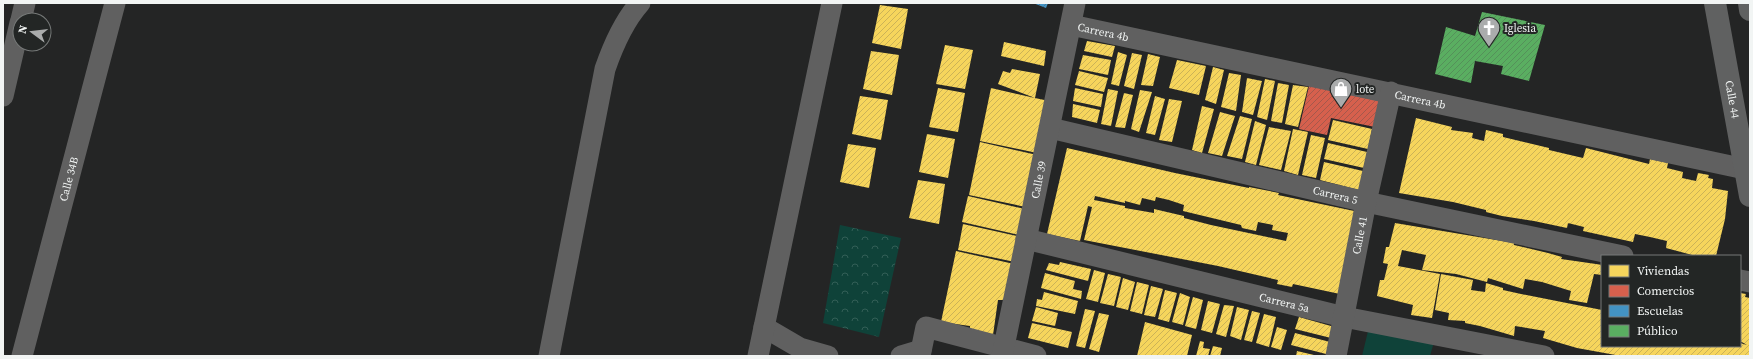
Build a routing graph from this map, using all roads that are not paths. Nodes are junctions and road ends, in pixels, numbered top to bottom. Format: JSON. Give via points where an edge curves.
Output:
{"nodes":[{"id":1,"x":115,"y":3,"type":"edge"},
{"id":2,"x":640,"y":3,"type":"edge"},
{"id":3,"x":832,"y":3,"type":"edge"},
{"id":4,"x":1075,"y":3,"type":"edge"},
{"id":5,"x":1715,"y":3,"type":"edge"},
{"id":6,"x":1749,"y":3,"type":"edge"},
{"id":7,"x":1750,"y":10,"type":"edge"},
{"id":8,"x":1071,"y":25,"type":"junction"},
{"id":9,"x":13,"y":52,"type":"edge"},
{"id":10,"x":1391,"y":92,"type":"junction"},
{"id":11,"x":3,"y":96,"type":"edge"},
{"id":12,"x":1050,"y":128,"type":"junction"},
{"id":13,"x":1745,"y":169,"type":"junction"},
{"id":14,"x":1750,"y":196,"type":"edge"},
{"id":15,"x":1366,"y":202,"type":"junction"},
{"id":16,"x":1026,"y":239,"type":"junction"},
{"id":17,"x":1618,"y":255,"type":"edge"},
{"id":18,"x":1344,"y":317,"type":"junction"},
{"id":19,"x":764,"y":327,"type":"junction"},
{"id":20,"x":1003,"y":352,"type":"edge"},
{"id":21,"x":920,"y":353,"type":"edge"},
{"id":22,"x":22,"y":356,"type":"edge"},
{"id":23,"x":549,"y":356,"type":"edge"},
{"id":24,"x":758,"y":356,"type":"edge"},
{"id":25,"x":828,"y":356,"type":"edge"},
{"id":26,"x":901,"y":356,"type":"edge"},
{"id":27,"x":1036,"y":356,"type":"edge"},
{"id":28,"x":1336,"y":356,"type":"edge"},
{"id":29,"x":1544,"y":356,"type":"edge"}],
"edges":[{"from":1,"to":22,"type":"street","name":"Calle 34B"},
{"from":2,"to":23,"type":"street","via":[[615,40],[605,70]]},
{"from":3,"to":19,"type":"street"},
{"from":4,"to":8,"type":"street","name":"Calle 39"},
{"from":5,"to":13,"type":"main road","name":"Calle 44"},
{"from":6,"to":7,"type":"main road"},
{"from":8,"to":10,"type":"street","name":"Carrera 4b"},
{"from":8,"to":12,"type":"street","name":"Calle 39"},
{"from":9,"to":11,"type":"street"},
{"from":10,"to":13,"type":"street","name":"Carrera 4b"},
{"from":10,"to":15,"type":"street","name":"Calle 41"},
{"from":12,"to":15,"type":"street","name":"Carrera 5"},
{"from":12,"to":16,"type":"street","name":"Calle 39"},
{"from":13,"to":14,"type":"main road","name":"Calle 44"},
{"from":15,"to":17,"type":"street","name":"Carrera 5"},
{"from":15,"to":18,"type":"street","name":"Calle 41"},
{"from":16,"to":18,"type":"street","name":"Carrera 5a"},
{"from":16,"to":20,"type":"street","name":"Calle 39"},
{"from":18,"to":28,"type":"street","name":"Calle 41"},
{"from":18,"to":29,"type":"street","name":"Carrera 5a"},
{"from":19,"to":24,"type":"street"},
{"from":19,"to":25,"type":"street","via":[[800,348]]},
{"from":20,"to":21,"type":"street","via":[[926,327]]},
{"from":20,"to":27,"type":"street"},
{"from":21,"to":26,"type":"street"}]}
